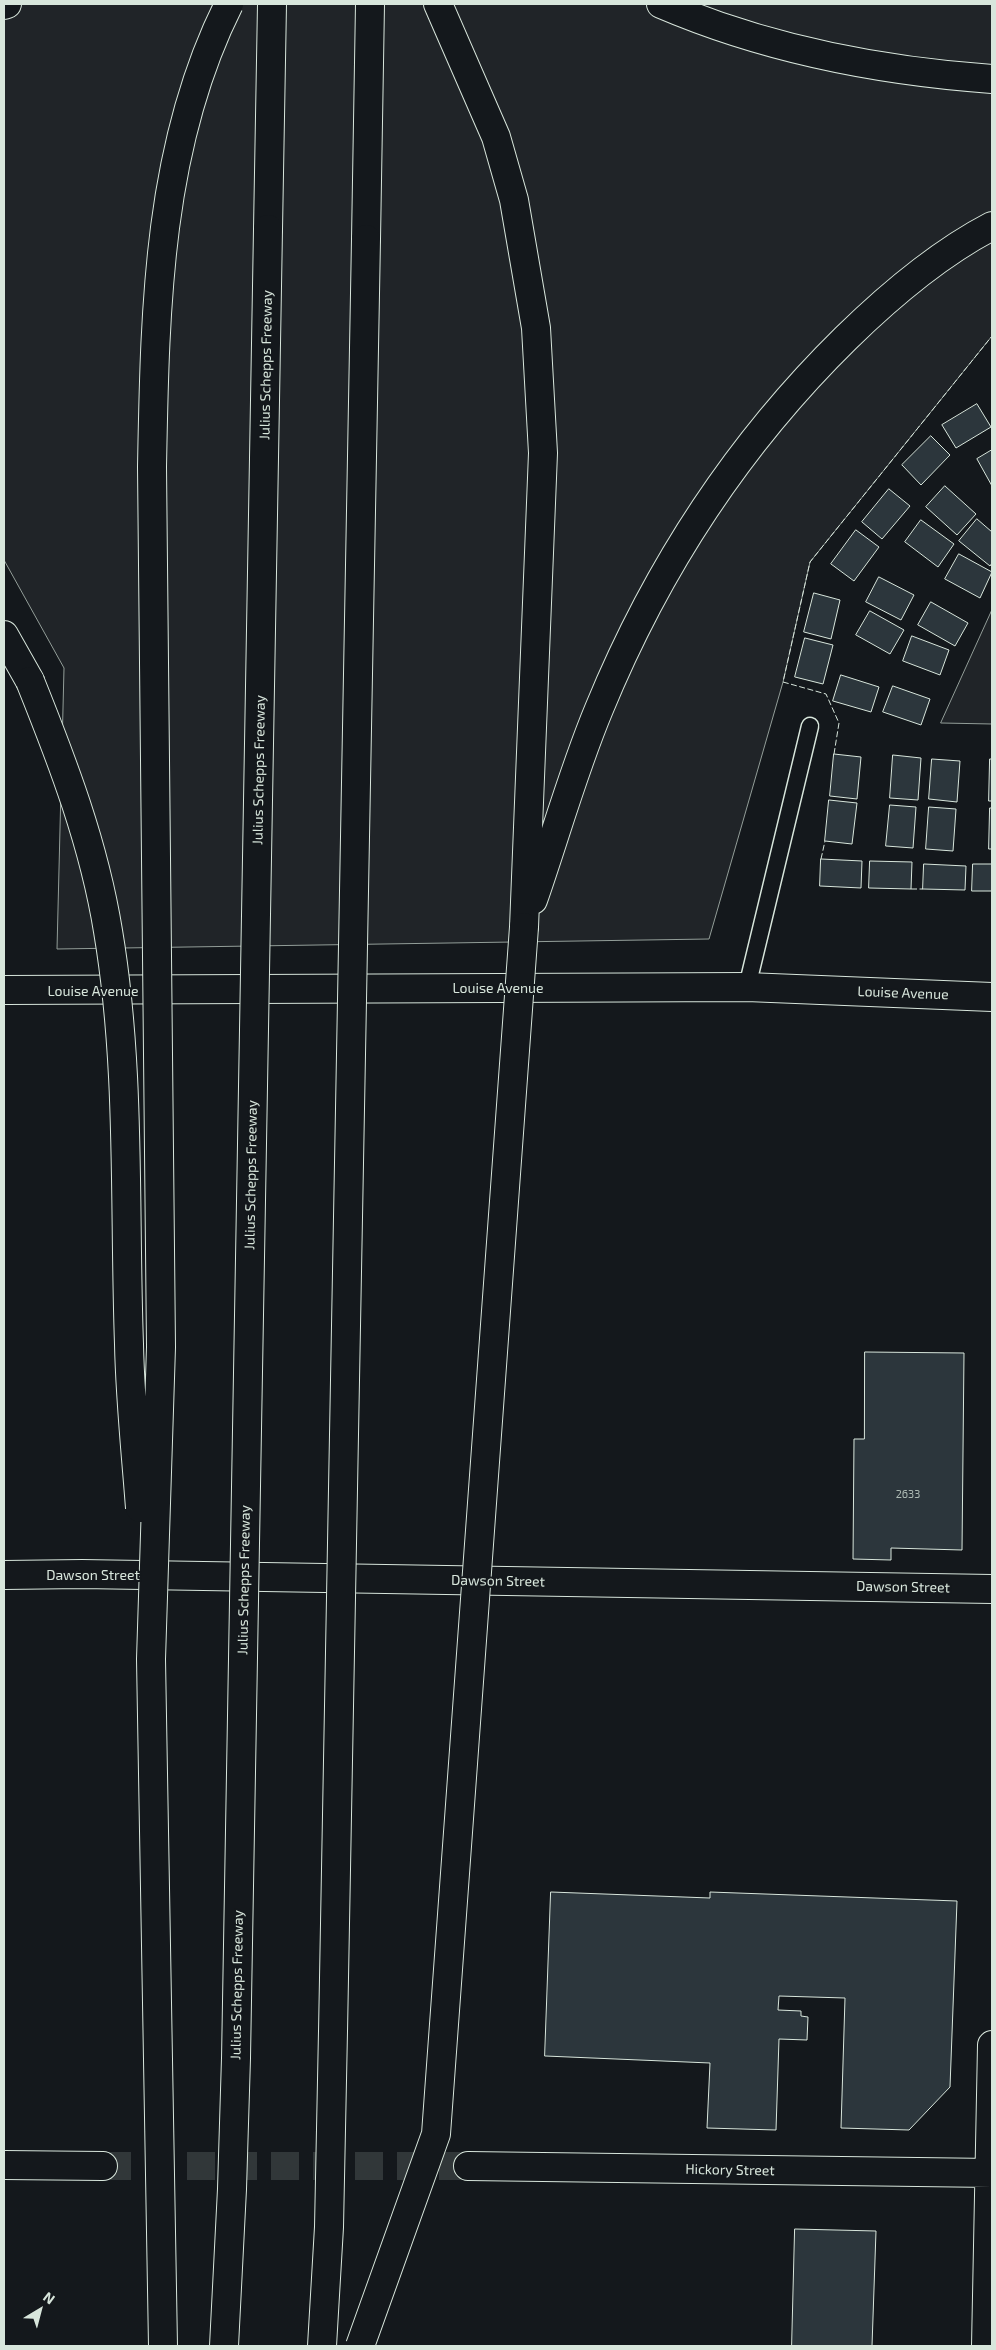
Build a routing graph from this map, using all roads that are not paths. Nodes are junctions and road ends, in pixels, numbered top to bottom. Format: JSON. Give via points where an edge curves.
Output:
{"nodes":[{"id":1,"x":229,"y":4,"type":"edge"},
{"id":2,"x":272,"y":4,"type":"edge"},
{"id":3,"x":370,"y":4,"type":"edge"},
{"id":4,"x":438,"y":4,"type":"edge"},
{"id":5,"x":662,"y":4,"type":"edge"},
{"id":6,"x":992,"y":79,"type":"edge"},
{"id":7,"x":992,"y":226,"type":"edge"},
{"id":8,"x":4,"y":636,"type":"edge"},
{"id":9,"x":810,"y":726,"type":"dead end"},
{"id":10,"x":524,"y":927,"type":"junction"},
{"id":11,"x":747,"y":987,"type":"junction"},
{"id":12,"x":4,"y":990,"type":"edge"},
{"id":13,"x":992,"y":997,"type":"edge"},
{"id":14,"x":4,"y":1575,"type":"edge"},
{"id":15,"x":992,"y":1589,"type":"edge"},
{"id":16,"x":151,"y":1659,"type":"junction"},
{"id":17,"x":992,"y":2045,"type":"edge"},
{"id":18,"x":4,"y":2165,"type":"edge"},
{"id":19,"x":103,"y":2166,"type":"tunnel mouth"},
{"id":20,"x":468,"y":2166,"type":"tunnel mouth"},
{"id":21,"x":991,"y":2173,"type":"edge"},
{"id":22,"x":990,"y":2269,"type":"edge"},
{"id":23,"x":163,"y":2346,"type":"edge"},
{"id":24,"x":224,"y":2346,"type":"edge"},
{"id":25,"x":322,"y":2346,"type":"edge"},
{"id":26,"x":360,"y":2346,"type":"edge"},
{"id":27,"x":986,"y":2346,"type":"edge"}],
"edges":[{"from":1,"to":16,"type":"main road","bridge":true,"via":[[198,78],[172,179],[160,273],[154,368],[152,487],[161,1347]]},
{"from":2,"to":24,"type":"main road","name":"Julius Schepps Freeway","bridge":true,"via":[[236,2048]]},
{"from":3,"to":25,"type":"main road","bridge":true,"via":[[333,2051],[329,2227]]},
{"from":4,"to":10,"type":"main road","via":[[496,137],[514,200],[536,328],[543,453]]},
{"from":5,"to":6,"type":"main road","via":[[742,35],[805,52],[910,72]]},
{"from":7,"to":10,"type":"main road","via":[[966,239],[884,300],[804,379],[741,456],[683,540],[639,622],[599,710]]},
{"from":8,"to":16,"type":"main road","bridge":true,"via":[[30,681],[62,760],[89,840],[109,931],[124,1100],[129,1346]]},
{"from":9,"to":11,"type":"lane"},
{"from":10,"to":26,"type":"main road","bridge":true,"via":[[436,2134]]},
{"from":11,"to":12,"type":"main road","name":"Louise Avenue"},
{"from":11,"to":13,"type":"main road","name":"Louise Avenue"},
{"from":14,"to":15,"type":"main road","name":"Dawson Street"},
{"from":16,"to":23,"type":"main road","bridge":true},
{"from":17,"to":21,"type":"main road"},
{"from":18,"to":19,"type":"main road"},
{"from":20,"to":21,"type":"main road","name":"Hickory Street"},
{"from":21,"to":22,"type":"main road"},
{"from":22,"to":27,"type":"main road"}]}
